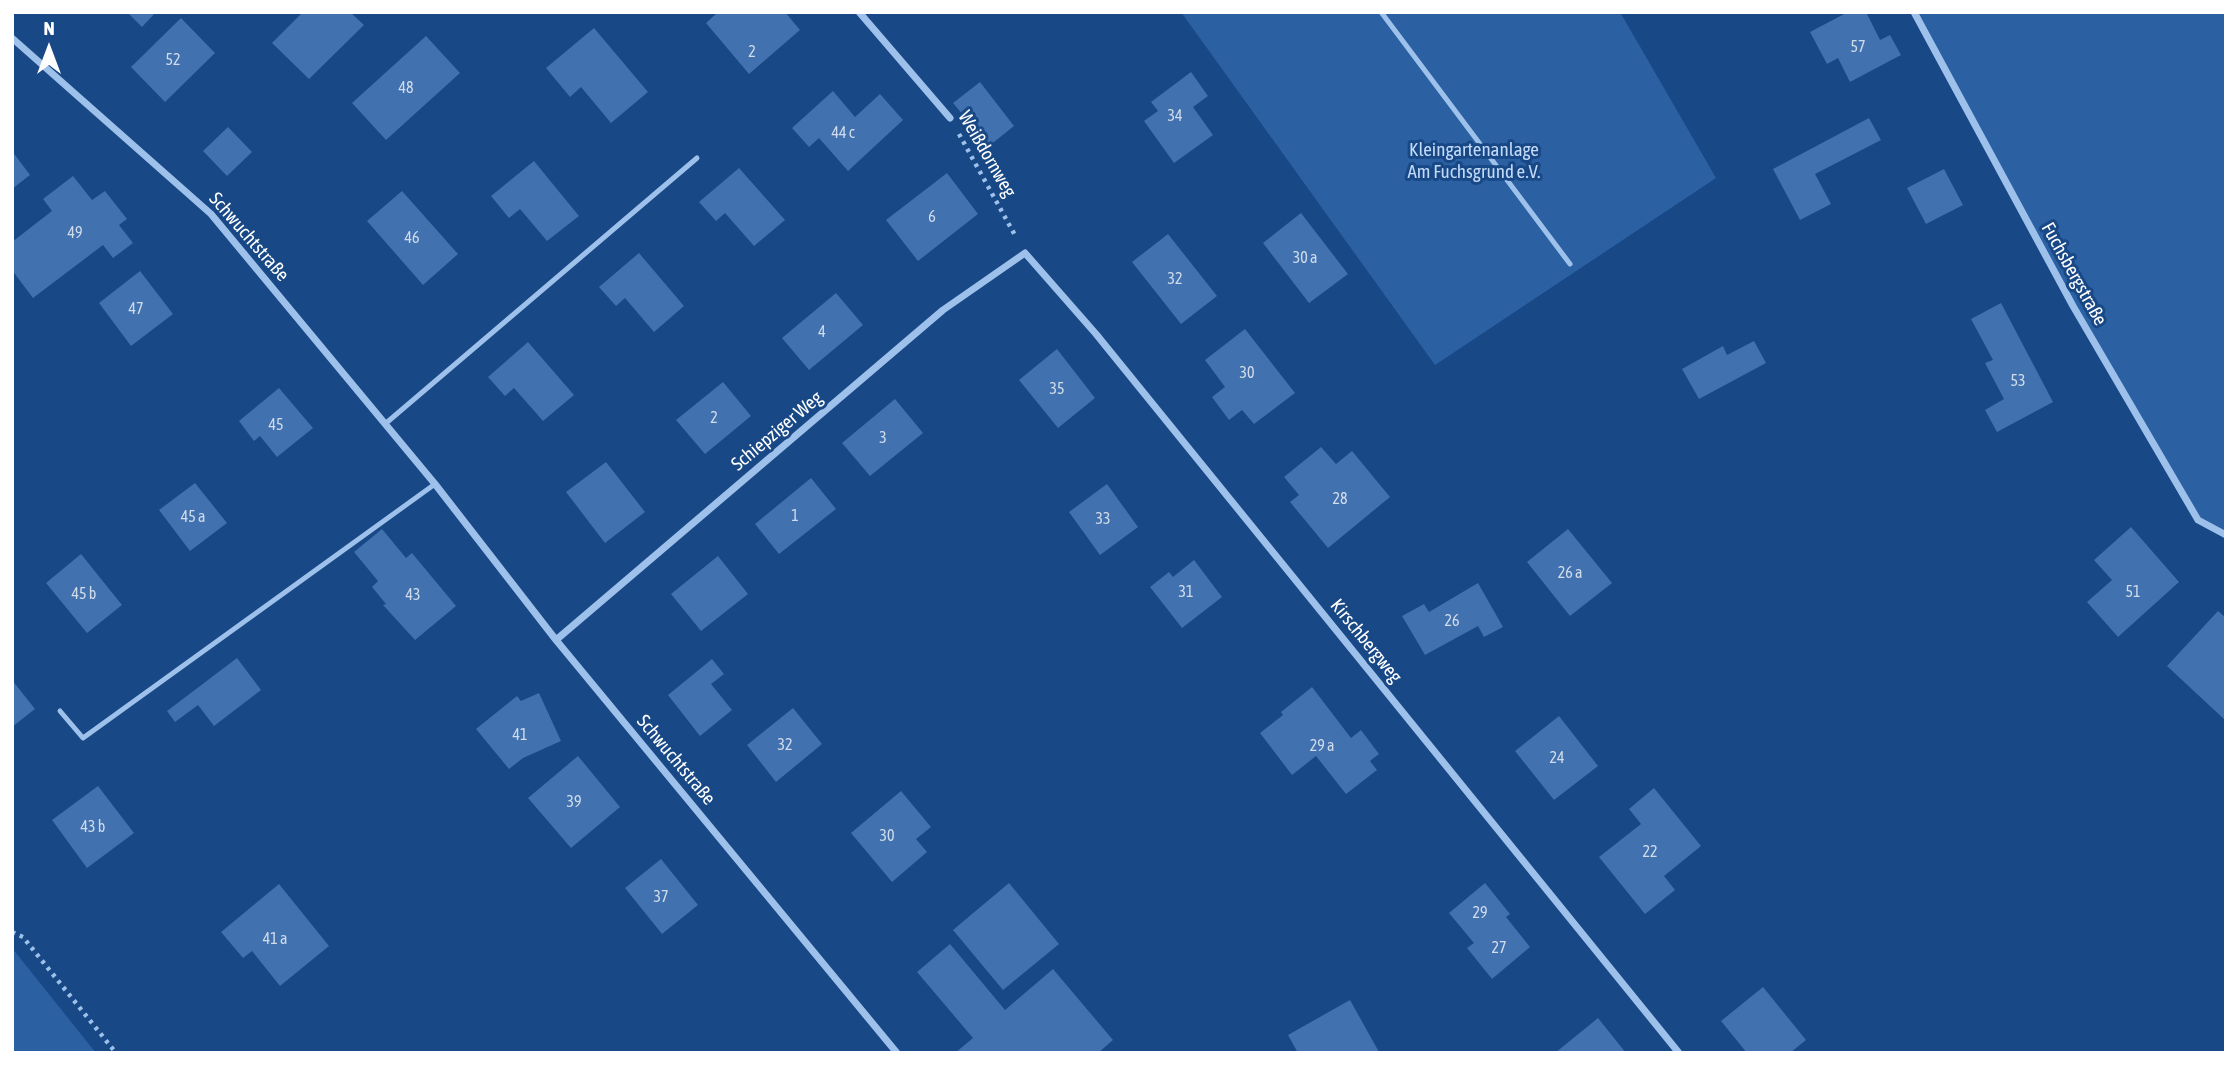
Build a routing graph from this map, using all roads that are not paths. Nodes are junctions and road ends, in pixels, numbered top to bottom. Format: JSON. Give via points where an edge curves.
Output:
{"nodes":[{"id":1,"x":859,"y":12,"type":"edge"},
{"id":2,"x":1381,"y":12,"type":"edge"},
{"id":3,"x":1914,"y":12,"type":"edge"},
{"id":4,"x":12,"y":38,"type":"edge"},
{"id":5,"x":950,"y":118,"type":"road end"},
{"id":6,"x":697,"y":158,"type":"dead end"},
{"id":7,"x":1025,"y":253,"type":"joint"},
{"id":8,"x":1570,"y":264,"type":"dead end"},
{"id":9,"x":385,"y":424,"type":"junction"},
{"id":10,"x":435,"y":484,"type":"junction"},
{"id":11,"x":2226,"y":535,"type":"edge"},
{"id":12,"x":556,"y":640,"type":"junction"},
{"id":13,"x":60,"y":711,"type":"dead end"},
{"id":14,"x":897,"y":1053,"type":"edge"},
{"id":15,"x":1679,"y":1053,"type":"edge"}],
"edges":[{"from":1,"to":5,"type":"street","name":"Weißdornweg"},
{"from":2,"to":8,"type":"lane"},
{"from":3,"to":11,"type":"street","name":"Fuchsbergstraße","via":[[2073,306],[2198,520]]},
{"from":4,"to":9,"type":"street","name":"Schwuchtstraße","via":[[211,214]]},
{"from":6,"to":9,"type":"lane"},
{"from":7,"to":12,"type":"street","name":"Schiepziger Weg","via":[[943,310]]},
{"from":7,"to":15,"type":"street","name":"Kirschbergweg","via":[[1097,334]]},
{"from":9,"to":10,"type":"street","name":"Schwuchtstraße"},
{"from":10,"to":12,"type":"street","name":"Schwuchtstraße"},
{"from":10,"to":13,"type":"lane","via":[[83,738]]},
{"from":12,"to":14,"type":"street","name":"Schwuchtstraße"}]}
